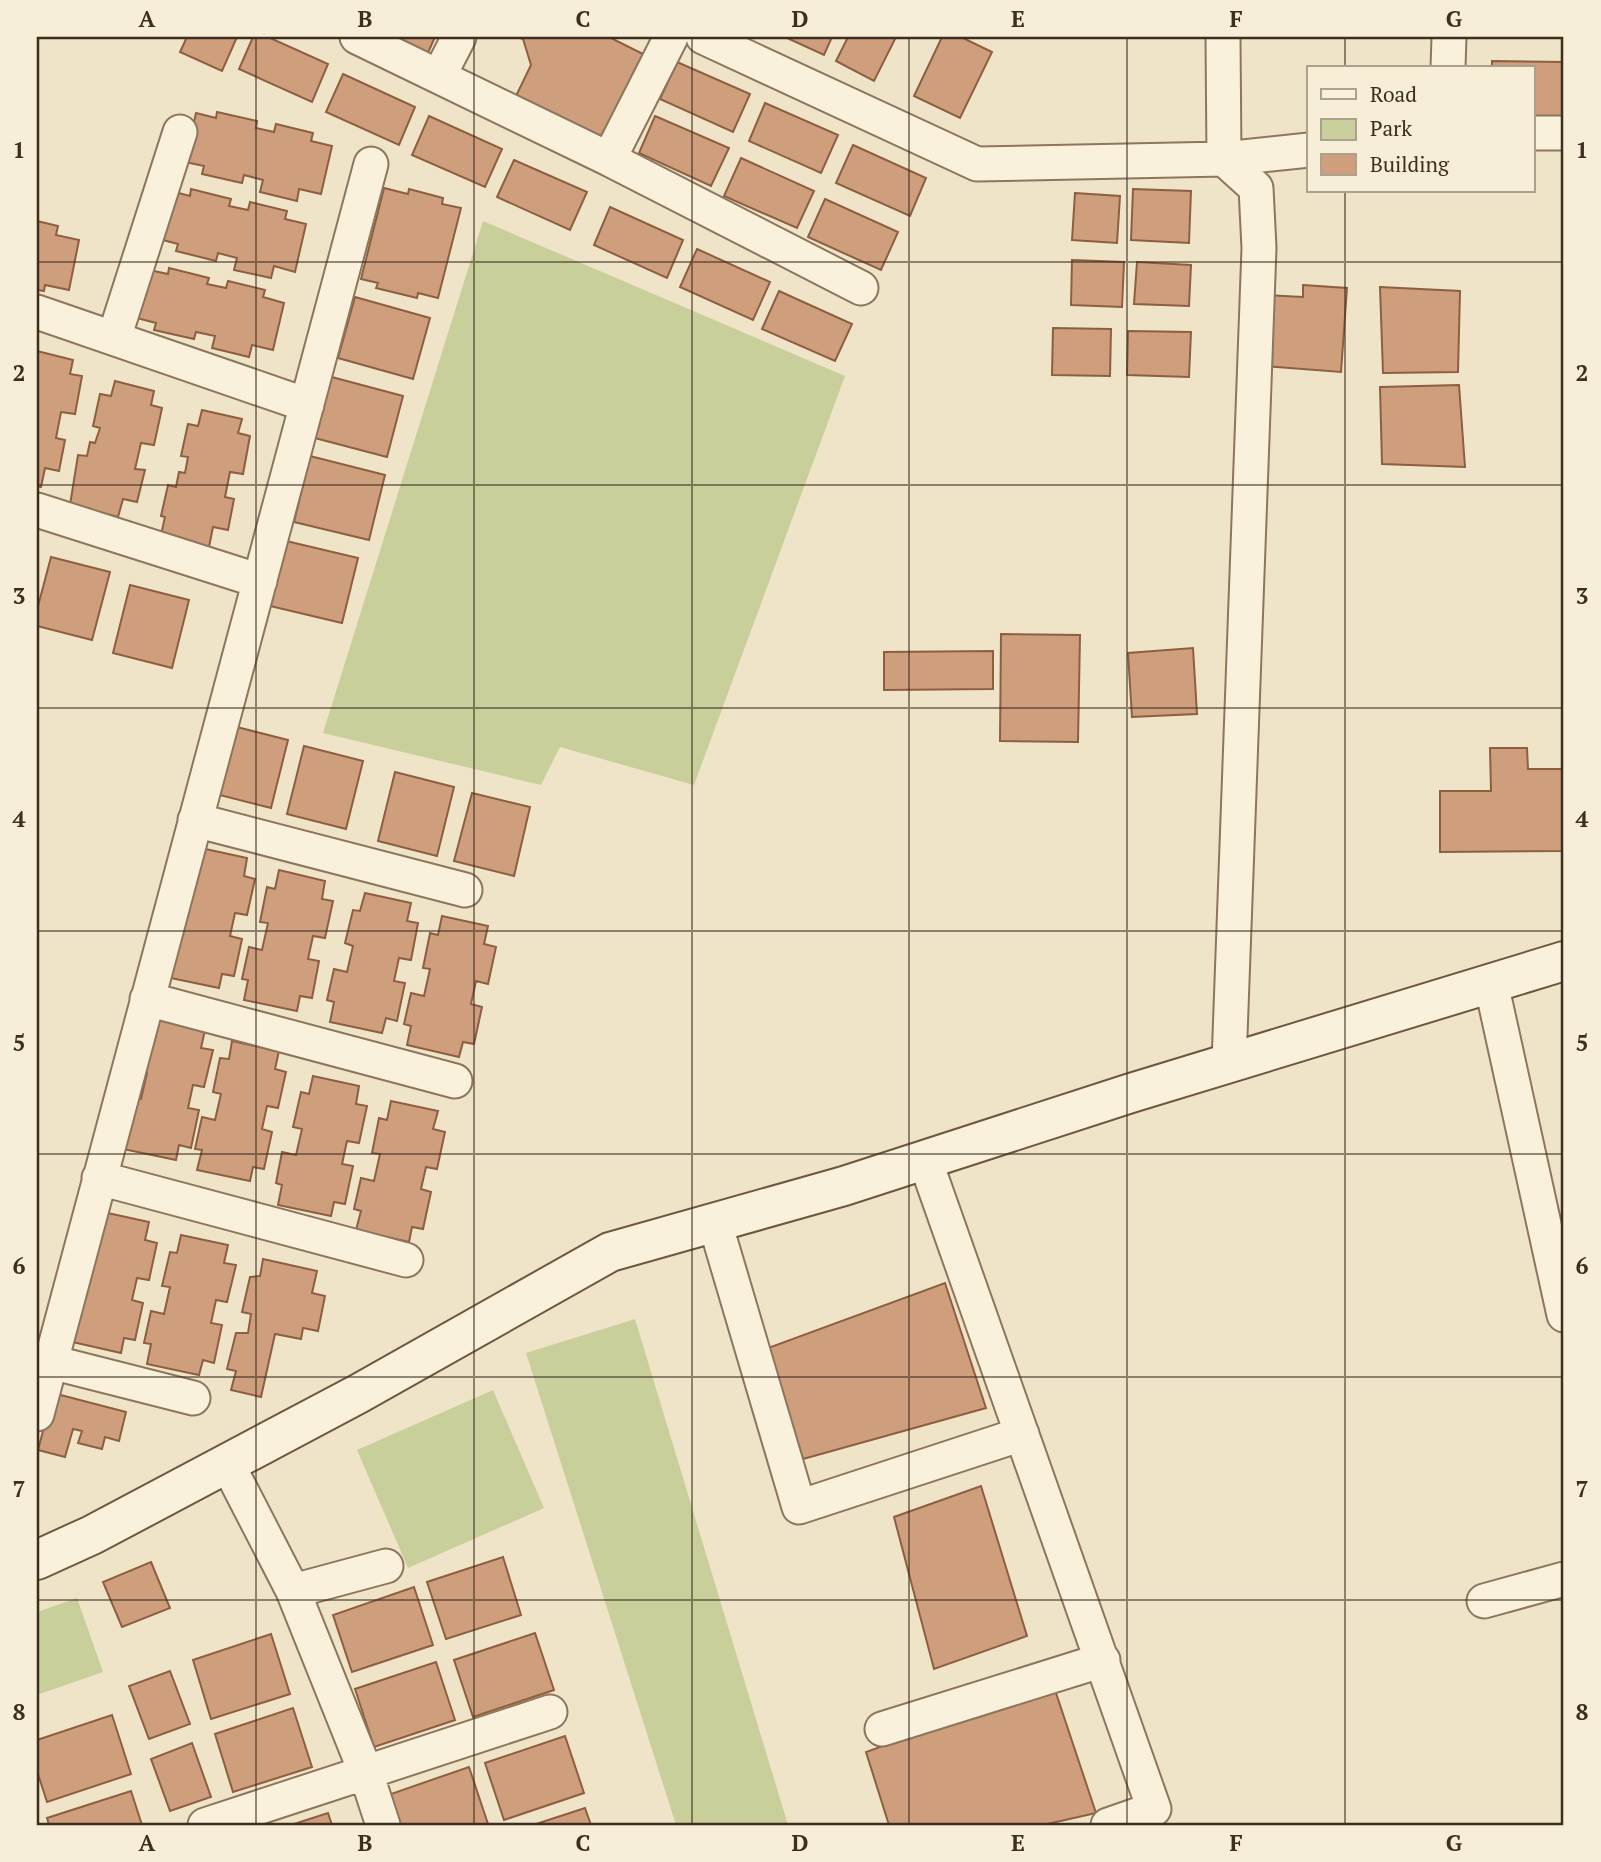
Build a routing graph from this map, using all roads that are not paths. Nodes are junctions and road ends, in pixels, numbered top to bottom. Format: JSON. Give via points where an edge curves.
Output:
{"nodes":[{"id":1,"x":357,"y":37,"type":"edge"},
{"id":2,"x":459,"y":37,"type":"edge"},
{"id":3,"x":671,"y":37,"type":"edge"},
{"id":4,"x":702,"y":37,"type":"edge"},
{"id":5,"x":1223,"y":37,"type":"edge"},
{"id":6,"x":1449,"y":37,"type":"edge"},
{"id":7,"x":1448,"y":66,"type":"edge"},
{"id":8,"x":439,"y":76,"type":"junction"},
{"id":9,"x":180,"y":132,"type":"dead end"},
{"id":10,"x":1534,"y":133,"type":"edge"},
{"id":11,"x":1564,"y":133,"type":"edge"},
{"id":12,"x":1307,"y":150,"type":"edge"},
{"id":13,"x":608,"y":159,"type":"junction"},
{"id":14,"x":1224,"y":159,"type":"junction"},
{"id":15,"x":371,"y":164,"type":"dead end"},
{"id":16,"x":861,"y":288,"type":"dead end"},
{"id":17,"x":37,"y":312,"type":"edge"},
{"id":18,"x":114,"y":338,"type":"junction"},
{"id":19,"x":307,"y":405,"type":"junction"},
{"id":20,"x":37,"y":510,"type":"edge"},
{"id":21,"x":260,"y":581,"type":"junction"},
{"id":22,"x":195,"y":820,"type":"junction"},
{"id":23,"x":465,"y":890,"type":"dead end"},
{"id":24,"x":1564,"y":961,"type":"edge"},
{"id":25,"x":1491,"y":983,"type":"junction"},
{"id":26,"x":148,"y":999,"type":"junction"},
{"id":27,"x":1229,"y":1063,"type":"junction"},
{"id":28,"x":455,"y":1081,"type":"dead end"},
{"id":29,"x":925,"y":1160,"type":"junction"},
{"id":30,"x":99,"y":1178,"type":"junction"},
{"id":31,"x":715,"y":1223,"type":"junction"},
{"id":32,"x":406,"y":1260,"type":"dead end"},
{"id":33,"x":1564,"y":1315,"type":"edge"},
{"id":34,"x":51,"y":1362,"type":"junction"},
{"id":35,"x":193,"y":1398,"type":"dead end"},
{"id":36,"x":37,"y":1414,"type":"edge"},
{"id":37,"x":1022,"y":1434,"type":"junction"},
{"id":38,"x":227,"y":1463,"type":"junction"},
{"id":39,"x":37,"y":1560,"type":"edge"},
{"id":40,"x":386,"y":1566,"type":"dead end"},
{"id":41,"x":1564,"y":1579,"type":"edge"},
{"id":42,"x":293,"y":1591,"type":"junction"},
{"id":43,"x":1484,"y":1601,"type":"dead end"},
{"id":44,"x":1103,"y":1660,"type":"junction"},
{"id":45,"x":551,"y":1712,"type":"dead end"},
{"id":46,"x":882,"y":1729,"type":"dead end"},
{"id":47,"x":366,"y":1773,"type":"junction"},
{"id":48,"x":205,"y":1825,"type":"edge"},
{"id":49,"x":383,"y":1825,"type":"edge"},
{"id":50,"x":1108,"y":1825,"type":"edge"}],
"edges":[{"from":1,"to":8,"type":"street"},
{"from":2,"to":8,"type":"street"},
{"from":3,"to":13,"type":"street"},
{"from":4,"to":14,"type":"street","via":[[977,164]]},
{"from":5,"to":14,"type":"street"},
{"from":6,"to":7,"type":"street"},
{"from":8,"to":13,"type":"street"},
{"from":9,"to":18,"type":"street"},
{"from":10,"to":11,"type":"street"},
{"from":12,"to":14,"type":"street"},
{"from":13,"to":16,"type":"street"},
{"from":14,"to":27,"type":"street","via":[[1256,188],[1259,248]]},
{"from":15,"to":19,"type":"street"},
{"from":17,"to":18,"type":"street"},
{"from":18,"to":19,"type":"street"},
{"from":19,"to":21,"type":"street"},
{"from":20,"to":21,"type":"street"},
{"from":21,"to":22,"type":"street"},
{"from":22,"to":23,"type":"street"},
{"from":22,"to":26,"type":"street"},
{"from":24,"to":25,"type":"street"},
{"from":25,"to":27,"type":"street"},
{"from":25,"to":33,"type":"street"},
{"from":26,"to":28,"type":"street"},
{"from":26,"to":30,"type":"street"},
{"from":27,"to":29,"type":"street"},
{"from":29,"to":31,"type":"street"},
{"from":29,"to":37,"type":"street"},
{"from":30,"to":32,"type":"street"},
{"from":30,"to":34,"type":"street"},
{"from":31,"to":37,"type":"street","via":[[799,1507]]},
{"from":31,"to":38,"type":"street","via":[[610,1252]]},
{"from":34,"to":35,"type":"street"},
{"from":34,"to":36,"type":"street"},
{"from":37,"to":44,"type":"street"},
{"from":38,"to":39,"type":"street"},
{"from":38,"to":42,"type":"street"},
{"from":40,"to":42,"type":"street"},
{"from":41,"to":43,"type":"street"},
{"from":42,"to":47,"type":"street"},
{"from":44,"to":46,"type":"street"},
{"from":44,"to":50,"type":"street","via":[[1154,1809]]},
{"from":45,"to":47,"type":"street"},
{"from":47,"to":48,"type":"street"},
{"from":47,"to":49,"type":"street"}]}
